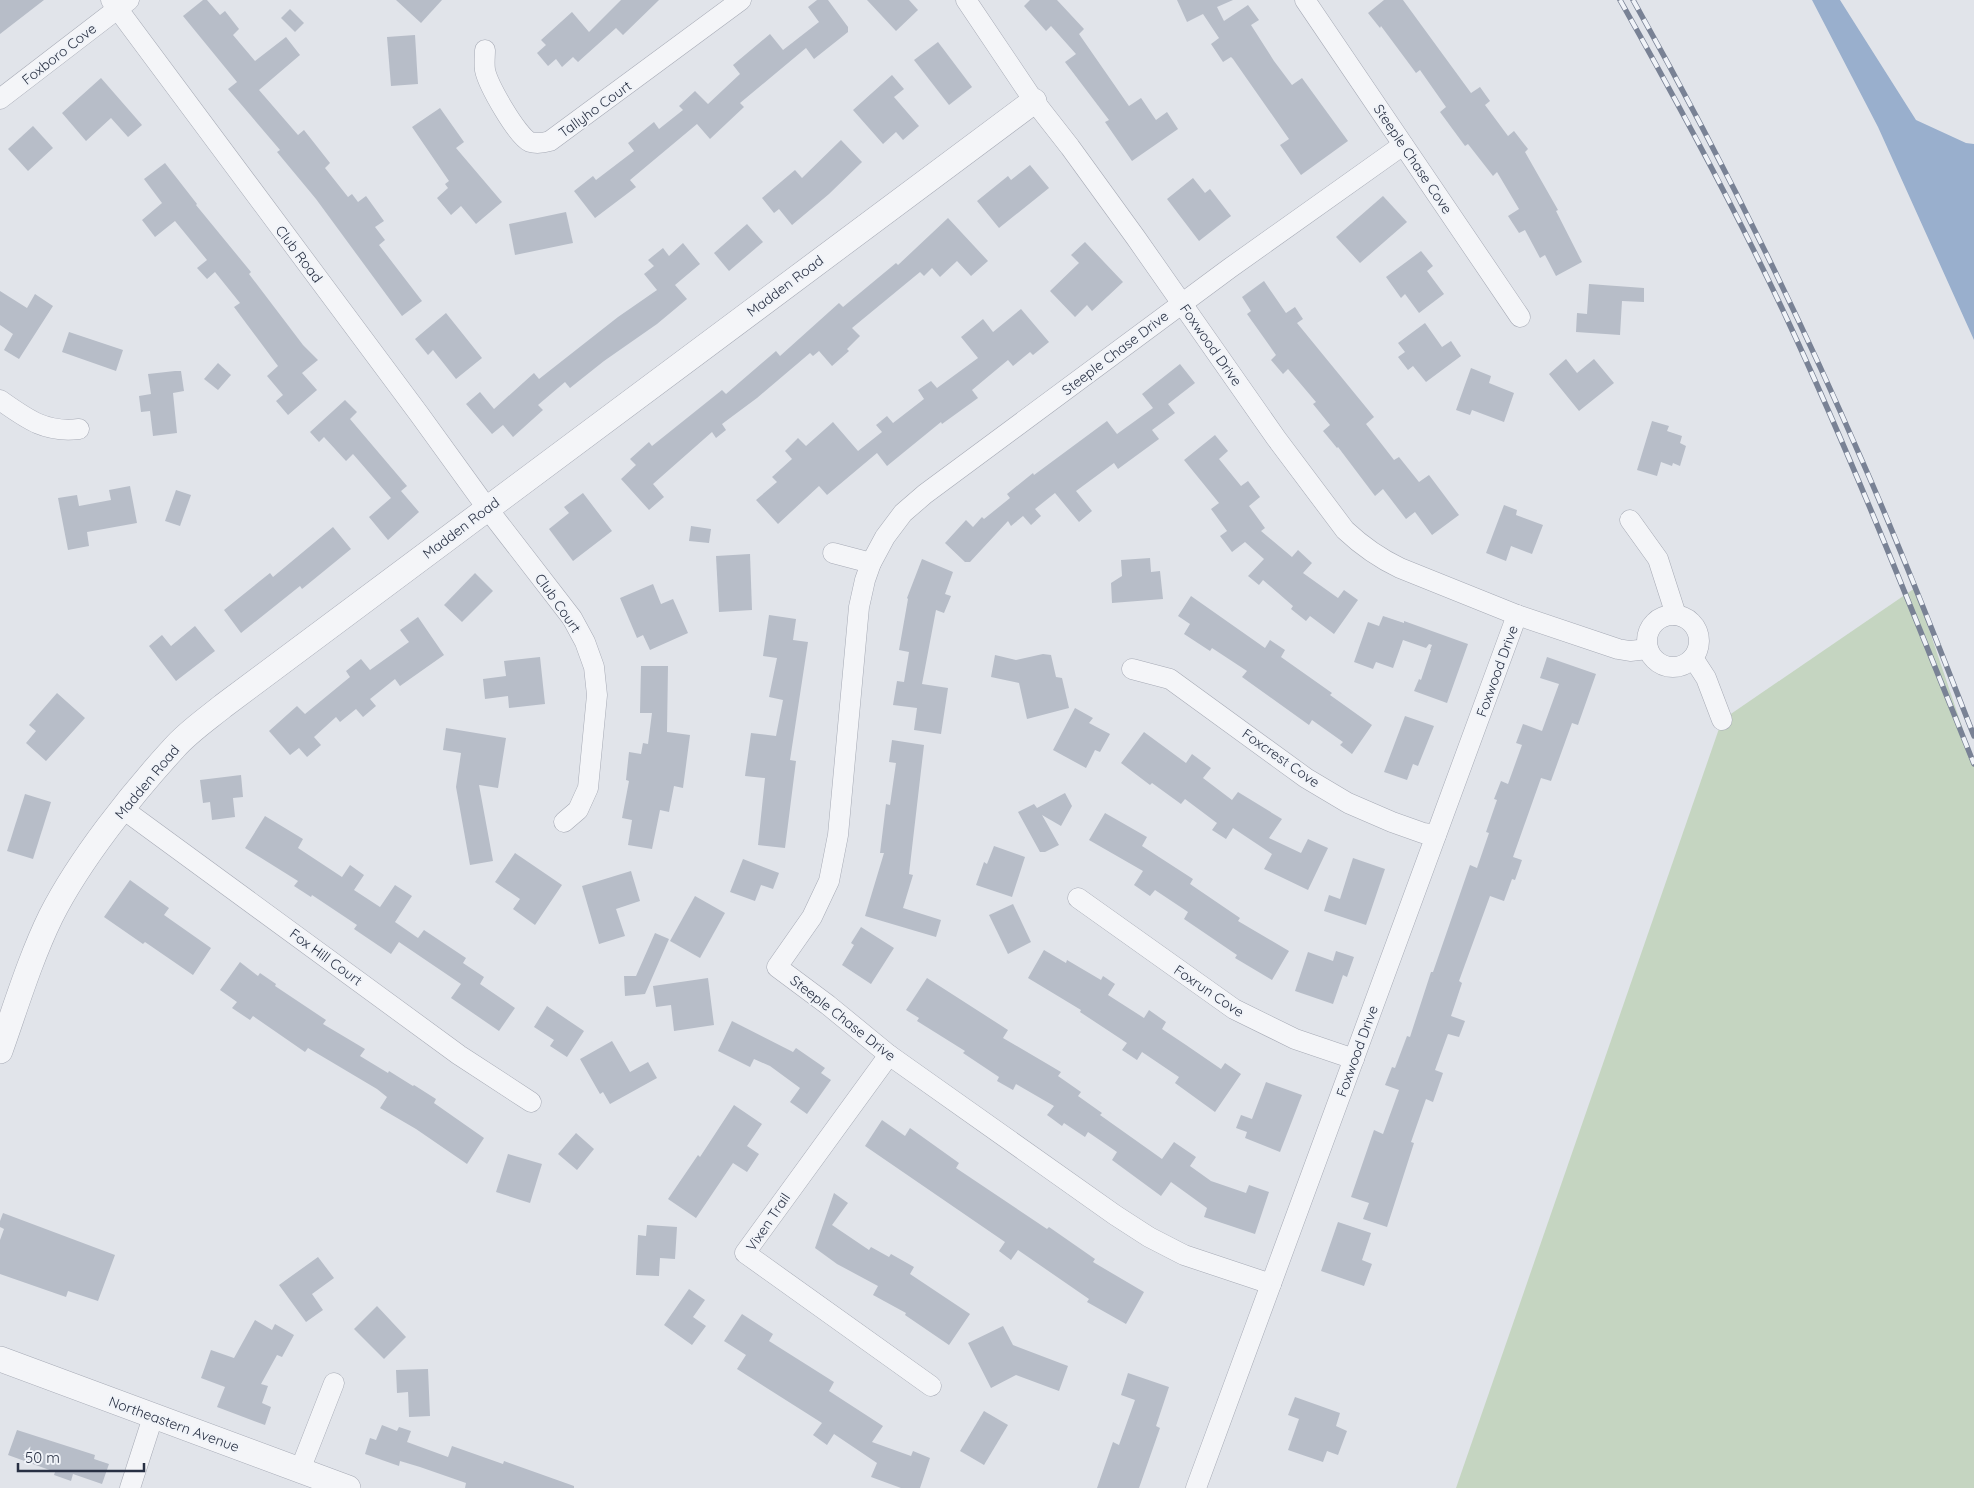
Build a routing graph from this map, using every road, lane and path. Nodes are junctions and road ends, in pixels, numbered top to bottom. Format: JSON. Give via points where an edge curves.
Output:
{"nodes":[{"id":1,"x":741,"y":0,"type":"edge"},
{"id":2,"x":966,"y":0,"type":"edge"},
{"id":3,"x":1305,"y":0,"type":"edge"},
{"id":4,"x":119,"y":3,"type":"edge"},
{"id":5,"x":485,"y":50,"type":"dead end"},
{"id":6,"x":0,"y":99,"type":"edge"},
{"id":7,"x":1034,"y":101,"type":"junction"},
{"id":8,"x":1403,"y":145,"type":"junction"},
{"id":9,"x":1182,"y":304,"type":"junction"},
{"id":10,"x":1520,"y":318,"type":"dead end"},
{"id":11,"x":0,"y":400,"type":"edge"},
{"id":12,"x":79,"y":429,"type":"dead end"},
{"id":13,"x":487,"y":508,"type":"junction"},
{"id":14,"x":1630,"y":520,"type":"dead end"},
{"id":15,"x":832,"y":553,"type":"dead end"},
{"id":16,"x":871,"y":563,"type":"junction"},
{"id":17,"x":1518,"y":615,"type":"junction"},
{"id":18,"x":1676,"y":615,"type":"junction"},
{"id":19,"x":1648,"y":649,"type":"junction"},
{"id":20,"x":1693,"y":658,"type":"junction"},
{"id":21,"x":1132,"y":670,"type":"dead end"},
{"id":22,"x":1722,"y":720,"type":"dead end"},
{"id":23,"x":122,"y":809,"type":"junction"},
{"id":24,"x":564,"y":822,"type":"dead end"},
{"id":25,"x":1436,"y":835,"type":"junction"},
{"id":26,"x":1078,"y":898,"type":"dead end"},
{"id":27,"x":0,"y":1051,"type":"edge"},
{"id":28,"x":889,"y":1055,"type":"junction"},
{"id":29,"x":1354,"y":1059,"type":"junction"},
{"id":30,"x":531,"y":1102,"type":"dead end"},
{"id":31,"x":1271,"y":1284,"type":"junction"},
{"id":32,"x":0,"y":1359,"type":"edge"},
{"id":33,"x":334,"y":1383,"type":"dead end"},
{"id":34,"x":931,"y":1386,"type":"dead end"},
{"id":35,"x":153,"y":1417,"type":"junction"},
{"id":36,"x":300,"y":1470,"type":"junction"},
{"id":37,"x":130,"y":1488,"type":"edge"},
{"id":38,"x":348,"y":1488,"type":"edge"},
{"id":39,"x":1196,"y":1488,"type":"edge"}],
"edges":[{"from":1,"to":5,"type":"street","name":"Tallyho Court","via":[[550,141],[541,143],[531,142],[522,136],[490,87],[485,69]]},
{"from":2,"to":7,"type":"street","name":"Foxwood Drive"},
{"from":3,"to":8,"type":"street","name":"Steeple Chase Cove"},
{"from":4,"to":6,"type":"street","name":"Foxboro Cove"},
{"from":4,"to":13,"type":"street","name":"Club Road"},
{"from":7,"to":9,"type":"street","name":"Foxwood Drive"},
{"from":7,"to":13,"type":"street","name":"Madden Road"},
{"from":8,"to":9,"type":"street","name":"Steeple Chase Drive"},
{"from":8,"to":10,"type":"street","name":"Steeple Chase Cove"},
{"from":9,"to":16,"type":"street","name":"Steeple Chase Drive","via":[[925,494],[903,514]]},
{"from":9,"to":17,"type":"street","name":"Foxwood Drive","via":[[1276,438],[1345,530],[1359,543],[1382,560]]},
{"from":11,"to":12,"type":"street","via":[[31,422],[49,428]]},
{"from":13,"to":23,"type":"street","name":"Madden Road","via":[[223,706],[175,747]]},
{"from":13,"to":24,"type":"street","name":"Club Court","via":[[572,618],[594,667],[597,695],[588,788],[578,810]]},
{"from":14,"to":18,"type":"street","via":[[1658,559]]},
{"from":15,"to":16,"type":"street"},
{"from":16,"to":28,"type":"street","name":"Steeple Chase Drive","via":[[859,607],[838,834],[829,881],[808,923],[777,967]]},
{"from":17,"to":19,"type":"street","name":"Foxwood Drive","via":[[1618,649]]},
{"from":17,"to":25,"type":"street","name":"Foxwood Drive"},
{"from":18,"to":19,"type":"street","via":[[1667,615],[1652,625],[1648,632]]},
{"from":18,"to":20,"type":"street","via":[[1692,622],[1698,633],[1698,650]]},
{"from":19,"to":20,"type":"street","via":[[1661,664],[1668,666],[1683,665]]},
{"from":20,"to":22,"type":"street","via":[[1706,678]]},
{"from":21,"to":25,"type":"street","name":"Foxcrest Cove","via":[[1170,679],[1306,778],[1348,803],[1392,822]]},
{"from":23,"to":27,"type":"street","name":"Madden Road","via":[[71,880],[51,917]]},
{"from":23,"to":30,"type":"street","name":"Fox Hill Court","via":[[459,1055]]},
{"from":25,"to":29,"type":"street","name":"Foxwood Drive"},
{"from":26,"to":29,"type":"street","name":"Foxrun Cove","via":[[1234,1009],[1295,1039]]},
{"from":28,"to":31,"type":"street","name":"Steeple Chase Drive","via":[[1148,1237],[1184,1255]]},
{"from":28,"to":34,"type":"street","name":"Vixen Trail","via":[[744,1253]]},
{"from":29,"to":31,"type":"street","name":"Foxwood Drive"},
{"from":31,"to":39,"type":"street","name":"Foxwood Drive"},
{"from":32,"to":35,"type":"street","name":"Northeastern Avenue"},
{"from":33,"to":36,"type":"street"},
{"from":35,"to":36,"type":"street","name":"Northeastern Avenue"},
{"from":35,"to":37,"type":"street"},
{"from":36,"to":38,"type":"street","name":"Northeastern Avenue"}]}
